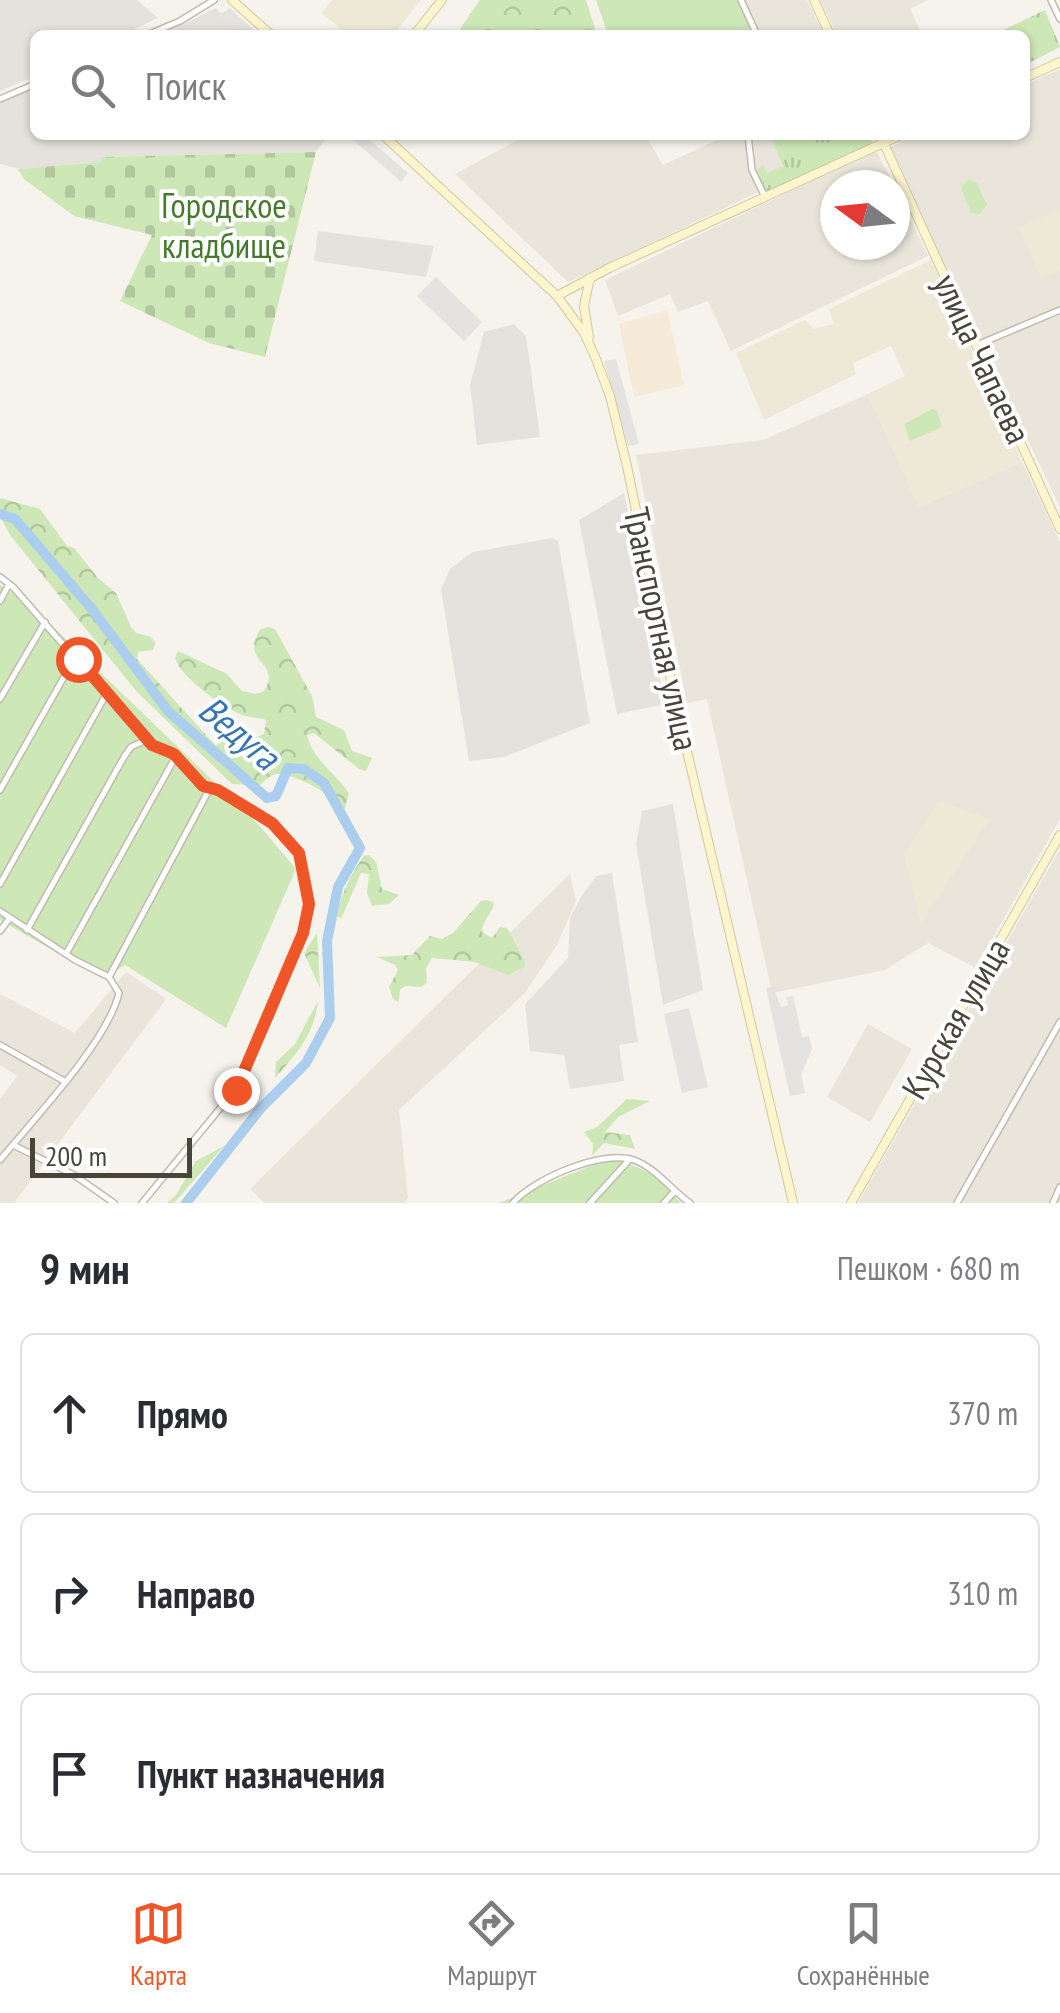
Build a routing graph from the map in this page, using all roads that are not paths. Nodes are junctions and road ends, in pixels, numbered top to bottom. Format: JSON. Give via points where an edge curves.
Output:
{"nodes":[{"id":1,"x":214,"y":0,"type":"edge"},
{"id":2,"x":232,"y":0,"type":"edge"},
{"id":3,"x":442,"y":0,"type":"edge"},
{"id":4,"x":740,"y":0,"type":"edge"},
{"id":5,"x":814,"y":0,"type":"edge"},
{"id":6,"x":1052,"y":0,"type":"edge"},
{"id":7,"x":1060,"y":18,"type":"edge"},
{"id":8,"x":159,"y":30,"type":"edge"},
{"id":9,"x":265,"y":30,"type":"edge"},
{"id":10,"x":418,"y":30,"type":"edge"},
{"id":11,"x":755,"y":30,"type":"edge"},
{"id":12,"x":828,"y":30,"type":"edge"},
{"id":13,"x":1060,"y":62,"type":"edge"},
{"id":14,"x":1030,"y":76,"type":"edge"},
{"id":15,"x":30,"y":86,"type":"edge"},
{"id":16,"x":0,"y":99,"type":"edge"},
{"id":17,"x":388,"y":140,"type":"edge"},
{"id":18,"x":749,"y":140,"type":"edge"},
{"id":19,"x":880,"y":140,"type":"edge"},
{"id":20,"x":882,"y":140,"type":"edge"},
{"id":21,"x":766,"y":198,"type":"junction"},
{"id":22,"x":590,"y":278,"type":"junction"},
{"id":23,"x":557,"y":296,"type":"junction"},
{"id":24,"x":1060,"y":310,"type":"edge"},
{"id":25,"x":977,"y":346,"type":"junction"},
{"id":26,"x":593,"y":351,"type":"junction"},
{"id":27,"x":1060,"y":529,"type":"edge"},
{"id":28,"x":0,"y":578,"type":"edge"},
{"id":29,"x":9,"y":584,"type":"junction"},
{"id":30,"x":0,"y":601,"type":"edge"},
{"id":31,"x":44,"y":622,"type":"junction"},
{"id":32,"x":78,"y":659,"type":"junction"},
{"id":33,"x":107,"y":692,"type":"junction"},
{"id":34,"x":0,"y":699,"type":"edge"},
{"id":35,"x":146,"y":740,"type":"junction"},
{"id":36,"x":176,"y":756,"type":"junction"},
{"id":37,"x":210,"y":788,"type":"junction"},
{"id":38,"x":0,"y":790,"type":"edge"},
{"id":39,"x":1060,"y":835,"type":"edge"},
{"id":40,"x":0,"y":884,"type":"edge"},
{"id":41,"x":0,"y":911,"type":"edge"},
{"id":42,"x":9,"y":919,"type":"junction"},
{"id":43,"x":27,"y":930,"type":"junction"},
{"id":44,"x":0,"y":931,"type":"edge"},
{"id":45,"x":66,"y":954,"type":"junction"},
{"id":46,"x":108,"y":977,"type":"junction"},
{"id":47,"x":1060,"y":1022,"type":"edge"},
{"id":48,"x":0,"y":1044,"type":"edge"},
{"id":49,"x":64,"y":1082,"type":"junction"},
{"id":50,"x":13,"y":1144,"type":"junction"},
{"id":51,"x":630,"y":1159,"type":"junction"},
{"id":52,"x":0,"y":1160,"type":"edge"},
{"id":53,"x":1060,"y":1187,"type":"edge"},
{"id":54,"x":676,"y":1190,"type":"junction"},
{"id":55,"x":114,"y":1203,"type":"edge"},
{"id":56,"x":142,"y":1203,"type":"edge"},
{"id":57,"x":513,"y":1203,"type":"edge"},
{"id":58,"x":590,"y":1203,"type":"edge"},
{"id":59,"x":664,"y":1203,"type":"edge"},
{"id":60,"x":690,"y":1203,"type":"edge"},
{"id":61,"x":794,"y":1203,"type":"edge"},
{"id":62,"x":851,"y":1203,"type":"edge"},
{"id":63,"x":957,"y":1203,"type":"edge"},
{"id":64,"x":1053,"y":1203,"type":"edge"}],
"edges":[{"from":1,"to":8,"type":"street"},
{"from":2,"to":9,"type":"street"},
{"from":3,"to":10,"type":"street"},
{"from":4,"to":11,"type":"street"},
{"from":5,"to":12,"type":"street"},
{"from":6,"to":7,"type":"street"},
{"from":13,"to":14,"type":"street"},
{"from":15,"to":16,"type":"street"},
{"from":17,"to":23,"type":"street","name":"Транспортная улица"},
{"from":18,"to":21,"type":"street","via":[[752,170]]},
{"from":19,"to":21,"type":"street"},
{"from":20,"to":25,"type":"street","name":"улица Чапаева"},
{"from":21,"to":22,"type":"street"},
{"from":22,"to":23,"type":"street"},
{"from":22,"to":26,"type":"street","via":[[584,306]]},
{"from":23,"to":26,"type":"street","name":"Транспортная улица"},
{"from":24,"to":25,"type":"street"},
{"from":25,"to":27,"type":"street","name":"улица Чапаева"},
{"from":26,"to":61,"type":"street","name":"Транспортная улица","via":[[627,466],[681,728]]},
{"from":28,"to":29,"type":"street"},
{"from":29,"to":30,"type":"street"},
{"from":29,"to":31,"type":"street"},
{"from":31,"to":32,"type":"street"},
{"from":31,"to":34,"type":"street"},
{"from":32,"to":33,"type":"street"},
{"from":32,"to":38,"type":"street"},
{"from":33,"to":35,"type":"street"},
{"from":33,"to":40,"type":"street"},
{"from":35,"to":36,"type":"street"},
{"from":35,"to":43,"type":"street","via":[[124,757]]},
{"from":36,"to":37,"type":"street"},
{"from":36,"to":45,"type":"street"},
{"from":37,"to":46,"type":"street"},
{"from":37,"to":56,"type":"street","via":[[272,823],[299,853],[307,916],[236,1090]]},
{"from":39,"to":62,"type":"street","name":"Курская улица"},
{"from":41,"to":42,"type":"street"},
{"from":42,"to":43,"type":"street"},
{"from":42,"to":44,"type":"street"},
{"from":43,"to":45,"type":"street"},
{"from":45,"to":46,"type":"street"},
{"from":46,"to":49,"type":"street","via":[[118,987],[114,1009]]},
{"from":47,"to":63,"type":"street"},
{"from":48,"to":49,"type":"street"},
{"from":49,"to":50,"type":"street"},
{"from":50,"to":52,"type":"street"},
{"from":50,"to":55,"type":"street"},
{"from":51,"to":54,"type":"street"},
{"from":51,"to":57,"type":"street","via":[[610,1156],[577,1167]]},
{"from":51,"to":58,"type":"street"},
{"from":53,"to":64,"type":"street"},
{"from":54,"to":59,"type":"street"},
{"from":54,"to":60,"type":"street"}]}
